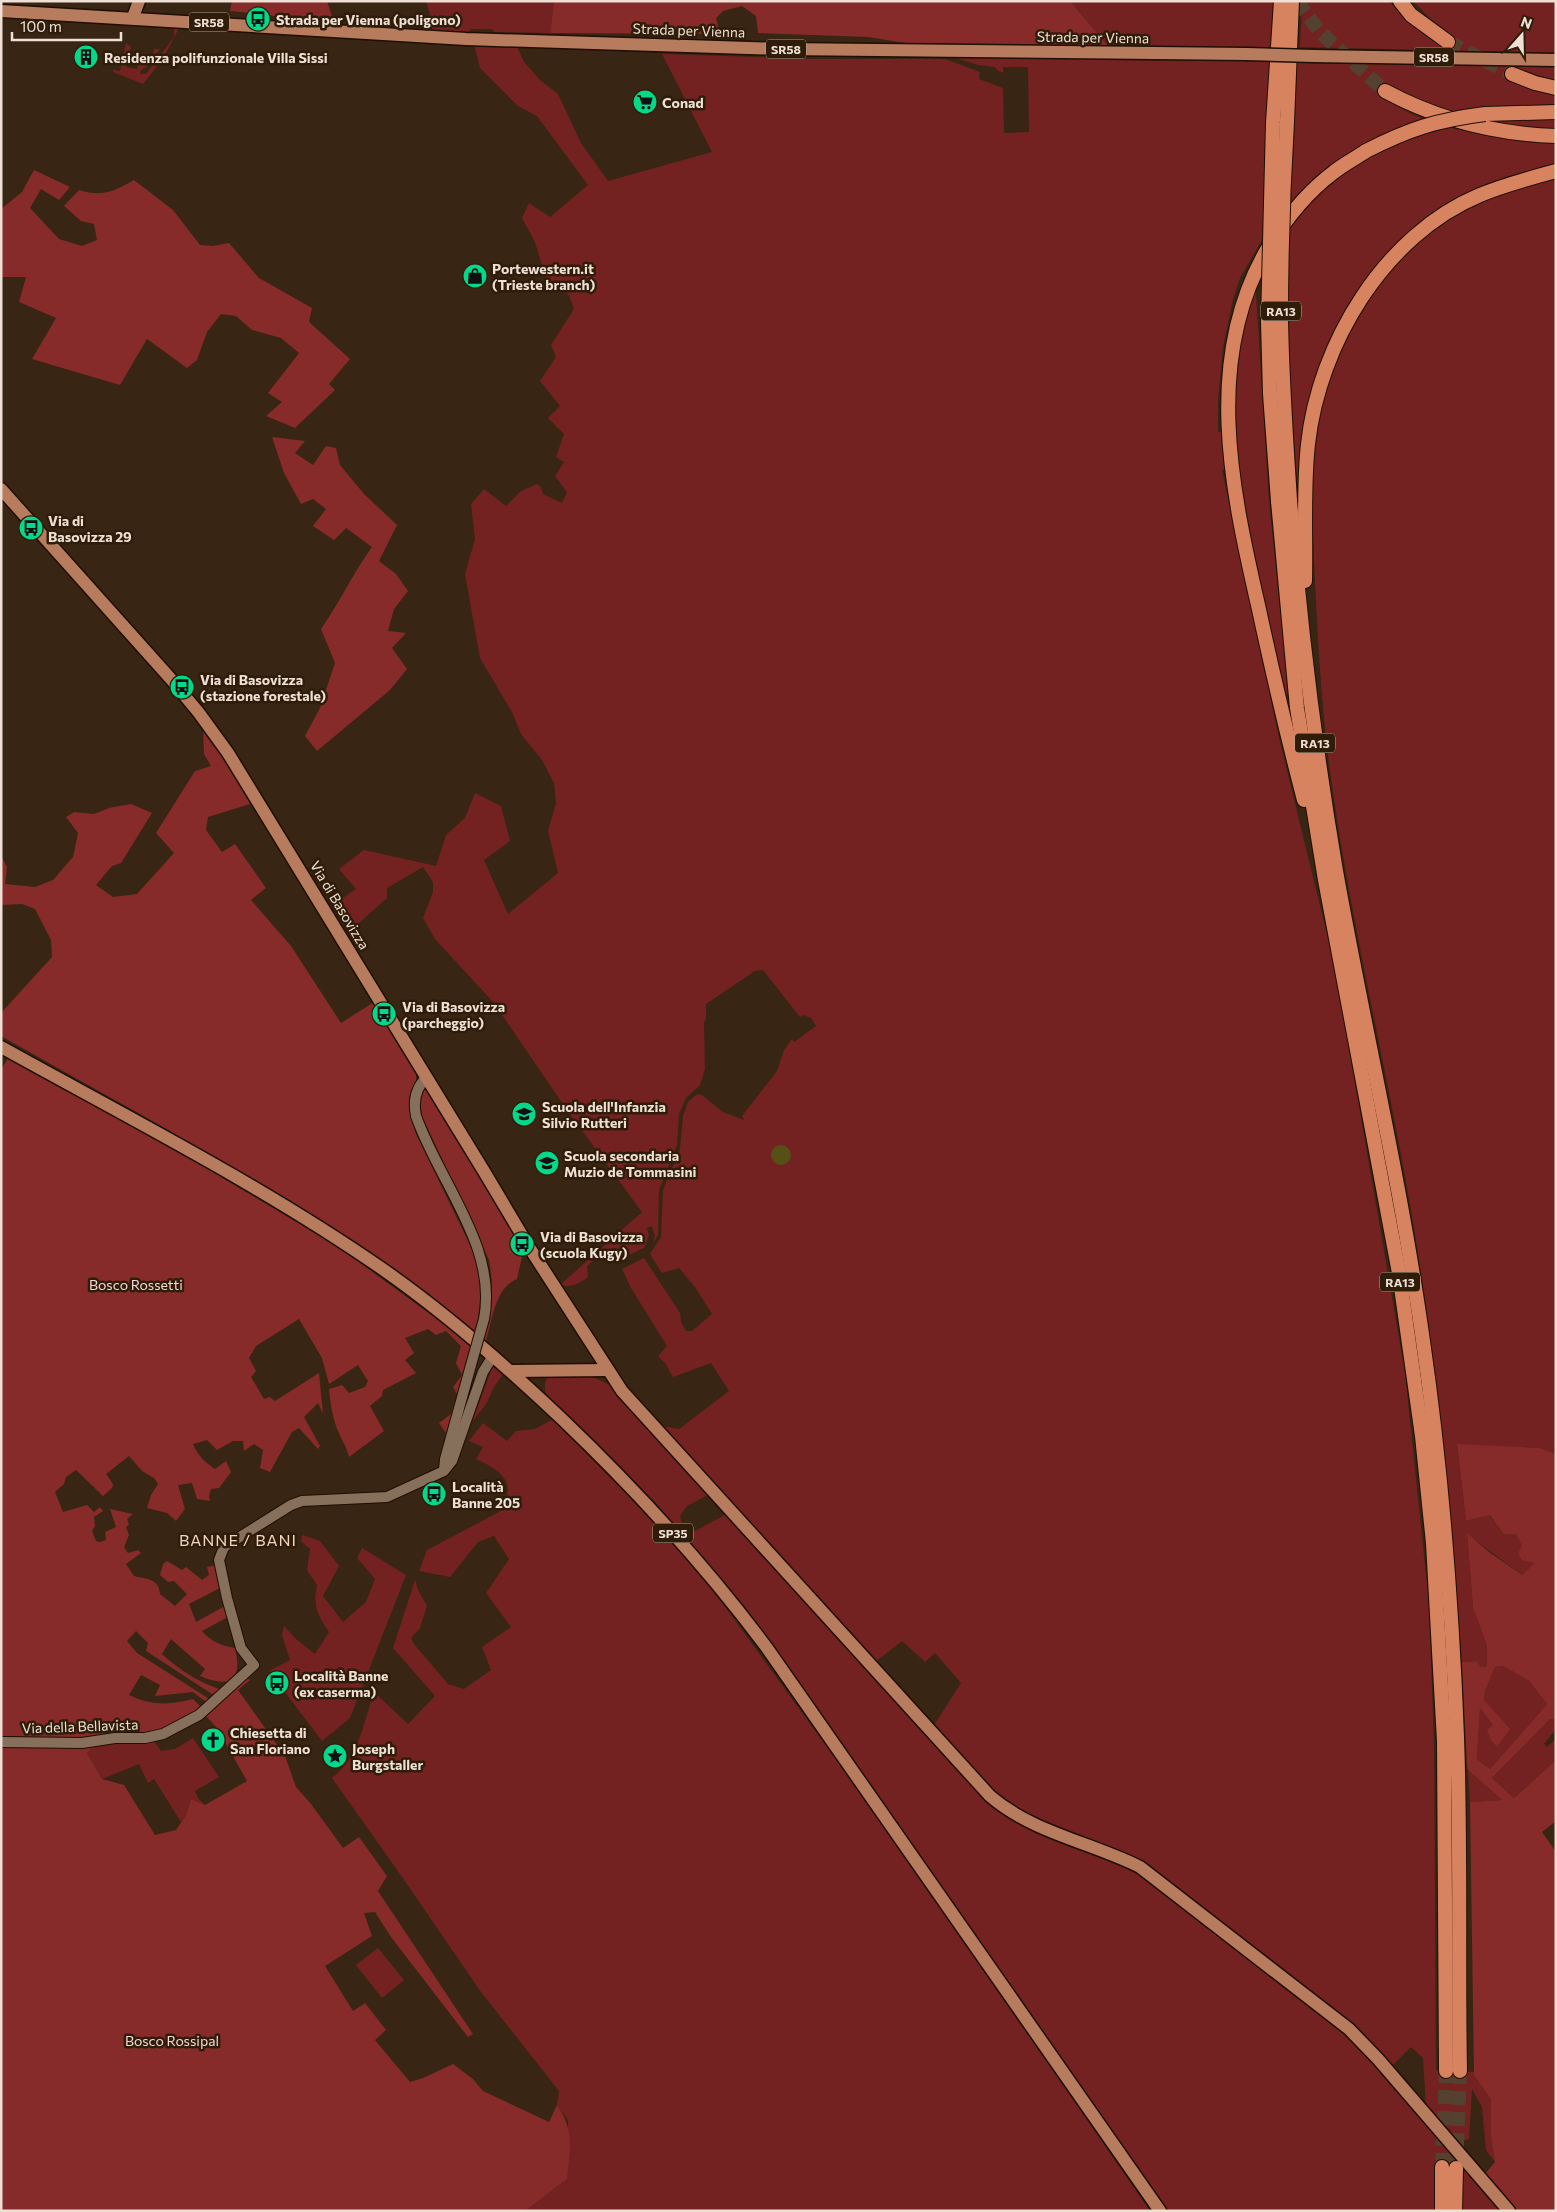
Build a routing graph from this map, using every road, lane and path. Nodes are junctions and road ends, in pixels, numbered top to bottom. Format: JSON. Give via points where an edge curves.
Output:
{"nodes":[{"id":1,"x":139,"y":1,"type":"edge"},
{"id":2,"x":1281,"y":1,"type":"edge"},
{"id":3,"x":1292,"y":1,"type":"edge"},
{"id":4,"x":1400,"y":1,"type":"edge"},
{"id":5,"x":1,"y":11,"type":"edge"},
{"id":6,"x":133,"y":17,"type":"junction"},
{"id":7,"x":1448,"y":42,"type":"tunnel mouth"},
{"id":8,"x":1556,"y":60,"type":"edge"},
{"id":9,"x":1512,"y":74,"type":"tunnel mouth"},
{"id":10,"x":1556,"y":88,"type":"edge"},
{"id":11,"x":1385,"y":91,"type":"tunnel mouth"},
{"id":12,"x":1556,"y":112,"type":"edge"},
{"id":13,"x":1280,"y":122,"type":"junction"},
{"id":14,"x":1556,"y":136,"type":"edge"},
{"id":15,"x":1556,"y":171,"type":"edge"},
{"id":16,"x":1,"y":489,"type":"edge"},
{"id":17,"x":1284,"y":500,"type":"junction"},
{"id":18,"x":1300,"y":620,"type":"junction"},
{"id":19,"x":1325,"y":880,"type":"junction"},
{"id":20,"x":1,"y":1047,"type":"edge"},
{"id":21,"x":427,"y":1077,"type":"junction"},
{"id":22,"x":493,"y":1356,"type":"junction"},
{"id":23,"x":607,"y":1370,"type":"junction"},
{"id":24,"x":511,"y":1371,"type":"junction"},
{"id":25,"x":444,"y":1471,"type":"junction"},
{"id":26,"x":1,"y":1742,"type":"edge"},
{"id":27,"x":1442,"y":2167,"type":"tunnel mouth"},
{"id":28,"x":1456,"y":2168,"type":"tunnel mouth"},
{"id":29,"x":1160,"y":2211,"type":"edge"},
{"id":30,"x":1442,"y":2211,"type":"edge"},
{"id":31,"x":1456,"y":2211,"type":"edge"},
{"id":32,"x":1509,"y":2211,"type":"edge"}],
"edges":[{"from":1,"to":6,"type":"main road"},
{"from":2,"to":13,"type":"highway","number":"RA13"},
{"from":3,"to":13,"type":"highway","number":"RA13"},
{"from":4,"to":7,"type":"highway","via":[[1411,15]]},
{"from":5,"to":6,"type":"main road","name":"Strada per Vienna","number":"SR58"},
{"from":6,"to":8,"type":"main road","name":"Strada per Vienna","number":"SR58","bridge":true,"via":[[466,39],[782,49]]},
{"from":9,"to":10,"type":"highway"},
{"from":11,"to":14,"type":"highway","via":[[1443,117],[1521,134]]},
{"from":12,"to":19,"type":"highway","bridge":true,"via":[[1485,114],[1430,124],[1366,151],[1334,172],[1280,226],[1258,263],[1244,297],[1233,341],[1228,384],[1232,468],[1249,568],[1287,735]]},
{"from":13,"to":17,"type":"highway","number":"RA13","bridge":true,"via":[[1268,322],[1270,394]]},
{"from":15,"to":18,"type":"highway","via":[[1479,196],[1425,229],[1390,261],[1360,302],[1338,342],[1319,390],[1308,444],[1305,588]]},
{"from":16,"to":21,"type":"main road","name":"Via di Basovizza","via":[[199,713],[247,783]]},
{"from":17,"to":18,"type":"highway","number":"RA13"},
{"from":17,"to":19,"type":"highway","number":"RA13","via":[[1297,708]]},
{"from":18,"to":19,"type":"highway","number":"RA13","via":[[1321,780],[1412,1270],[1435,1435],[1446,1542],[1457,1740],[1453,2071],[1444,1741],[1421,1426],[1399,1273]]},
{"from":20,"to":22,"type":"main road","number":"SP35","via":[[311,1222],[383,1269]]},
{"from":21,"to":23,"type":"main road","name":"Via di Basovizza"},
{"from":21,"to":25,"type":"street","bridge":true,"via":[[416,1092],[416,1116],[483,1261],[487,1298]]},
{"from":22,"to":24,"type":"main road","number":"SP35"},
{"from":22,"to":25,"type":"street","via":[[483,1372],[452,1461]]},
{"from":23,"to":24,"type":"main road"},
{"from":23,"to":32,"type":"main road","name":"Via di Basovizza","via":[[653,1426],[990,1796],[1021,1818],[1140,1867],[1336,2018],[1378,2059]]},
{"from":24,"to":29,"type":"main road","number":"SP35","via":[[643,1499],[727,1594]]},
{"from":25,"to":26,"type":"street","name":"Via della Bellavista","via":[[386,1497],[302,1501],[228,1544],[220,1556],[223,1582],[237,1638],[254,1665],[199,1715],[163,1734],[145,1738],[82,1743]]},
{"from":27,"to":30,"type":"highway"},
{"from":28,"to":31,"type":"highway"}]}
